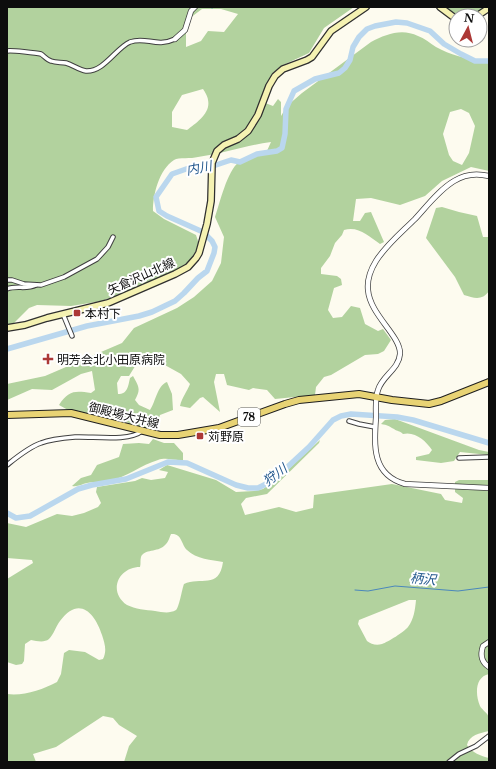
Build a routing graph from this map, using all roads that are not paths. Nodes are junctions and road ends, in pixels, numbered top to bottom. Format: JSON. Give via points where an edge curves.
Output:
{"nodes":[{"id":1,"x":195,"y":7,"type":"edge"},
{"id":2,"x":366,"y":7,"type":"edge"},
{"id":3,"x":175,"y":39,"type":"joint"},
{"id":4,"x":7,"y":51,"type":"edge"},
{"id":5,"x":489,"y":176,"type":"edge"},
{"id":6,"x":113,"y":237,"type":"dead end"},
{"id":7,"x":7,"y":280,"type":"edge"},
{"id":8,"x":37,"y":285,"type":"junction"},
{"id":9,"x":7,"y":289,"type":"edge"},
{"id":10,"x":64,"y":317,"type":"junction"},
{"id":11,"x":7,"y":328,"type":"edge"},
{"id":12,"x":72,"y":336,"type":"dead end"},
{"id":13,"x":489,"y":382,"type":"edge"},
{"id":14,"x":377,"y":400,"type":"junction"},
{"id":15,"x":7,"y":415,"type":"edge"},
{"id":16,"x":349,"y":421,"type":"dead end"},
{"id":17,"x":375,"y":425,"type":"junction"},
{"id":18,"x":142,"y":431,"type":"junction"},
{"id":19,"x":489,"y":457,"type":"edge"},
{"id":20,"x":459,"y":458,"type":"dead end"},
{"id":21,"x":7,"y":465,"type":"edge"},
{"id":22,"x":489,"y":488,"type":"edge"},
{"id":23,"x":488,"y":642,"type":"edge"},
{"id":24,"x":489,"y":667,"type":"edge"},
{"id":25,"x":489,"y":736,"type":"edge"},
{"id":26,"x":449,"y":762,"type":"edge"}],
"edges":[{"from":1,"to":3,"type":"street","via":[[191,11],[185,30]]},
{"from":2,"to":10,"type":"main road","name":"矢倉沢山北線","via":[[331,31],[308,60],[283,69],[275,76],[248,131],[218,151],[211,169],[211,201],[207,224],[196,258],[188,267],[108,303]]},
{"from":3,"to":4,"type":"street","via":[[161,43],[140,40],[130,42],[110,59],[96,68],[85,71],[67,63],[50,61],[38,54]]},
{"from":5,"to":14,"type":"street","via":[[466,176],[442,189],[376,260],[371,270],[368,289],[371,304],[395,340],[400,354],[394,369],[381,384]]},
{"from":6,"to":8,"type":"street","via":[[97,260],[64,277]]},
{"from":7,"to":8,"type":"street"},
{"from":8,"to":9,"type":"street"},
{"from":10,"to":11,"type":"main road","name":"矢倉沢山北線"},
{"from":10,"to":12,"type":"street"},
{"from":13,"to":14,"type":"main road","name":"御殿場大井線","number":"78","via":[[429,404]]},
{"from":14,"to":17,"type":"street"},
{"from":14,"to":18,"type":"main road","name":"御殿場大井線","number":"78","via":[[359,394],[299,400],[208,431],[170,436]]},
{"from":15,"to":18,"type":"main road","name":"御殿場大井線","number":"78","via":[[71,413]]},
{"from":16,"to":17,"type":"street"},
{"from":17,"to":22,"type":"street","via":[[375,453],[378,463],[382,470],[398,482]]},
{"from":18,"to":21,"type":"street","via":[[139,434],[121,437],[74,437],[51,440],[35,445]]},
{"from":19,"to":20,"type":"street"},
{"from":23,"to":24,"type":"street","via":[[482,650],[481,658]]},
{"from":25,"to":26,"type":"street"}]}
